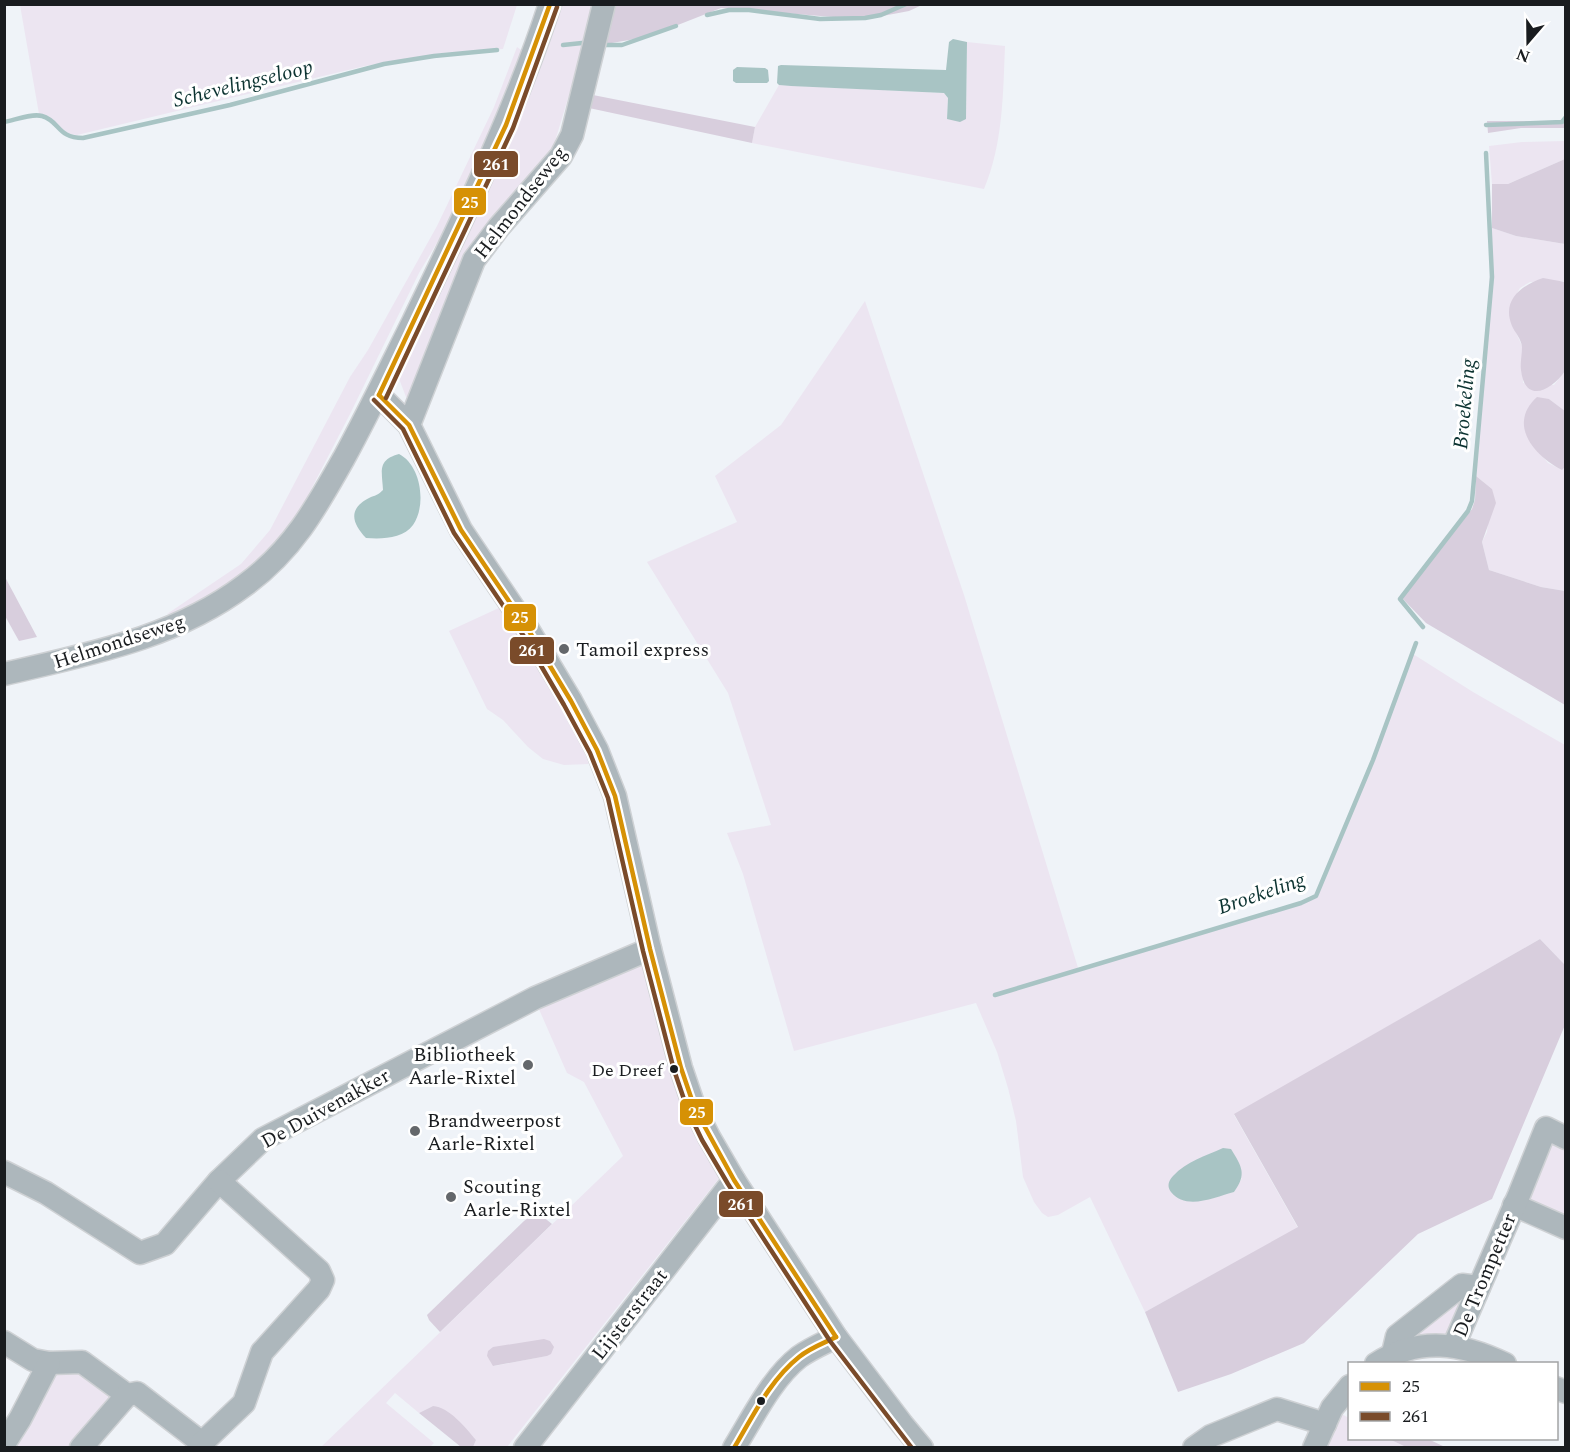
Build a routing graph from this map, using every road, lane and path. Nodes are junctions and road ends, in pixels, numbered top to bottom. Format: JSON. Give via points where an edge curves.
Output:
{"nodes":[{"id":1,"x":550,"y":4,"type":"edge"},
{"id":2,"x":604,"y":4,"type":"edge"},
{"id":3,"x":379,"y":395,"type":"junction"},
{"id":4,"x":409,"y":425,"type":"junction"},
{"id":5,"x":4,"y":674,"type":"edge"},
{"id":6,"x":650,"y":949,"type":"junction"},
{"id":7,"x":1566,"y":1138,"type":"edge"},
{"id":8,"x":4,"y":1172,"type":"edge"},
{"id":9,"x":734,"y":1180,"type":"junction"},
{"id":10,"x":219,"y":1181,"type":"junction"},
{"id":11,"x":1514,"y":1205,"type":"junction"},
{"id":12,"x":1566,"y":1228,"type":"edge"},
{"id":13,"x":1479,"y":1287,"type":"junction"},
{"id":14,"x":836,"y":1336,"type":"junction"},
{"id":15,"x":4,"y":1342,"type":"edge"},
{"id":16,"x":1454,"y":1345,"type":"junction"},
{"id":17,"x":1385,"y":1358,"type":"edge"},
{"id":18,"x":1501,"y":1362,"type":"edge"},
{"id":19,"x":48,"y":1364,"type":"junction"},
{"id":20,"x":1348,"y":1388,"type":"edge"},
{"id":21,"x":127,"y":1395,"type":"junction"},
{"id":22,"x":1325,"y":1424,"type":"junction"},
{"id":23,"x":4,"y":1444,"type":"edge"},
{"id":24,"x":201,"y":1445,"type":"edge"},
{"id":25,"x":81,"y":1448,"type":"edge"},
{"id":26,"x":525,"y":1448,"type":"edge"},
{"id":27,"x":734,"y":1448,"type":"edge"},
{"id":28,"x":922,"y":1448,"type":"edge"},
{"id":29,"x":1194,"y":1448,"type":"edge"},
{"id":30,"x":1314,"y":1448,"type":"edge"}],
"edges":[{"from":1,"to":3,"type":"street","name":"Helmondseweg","via":[[506,125]]},
{"from":2,"to":4,"type":"street","name":"Helmondseweg","via":[[572,135],[561,156],[474,260]]},
{"from":3,"to":4,"type":"street"},
{"from":3,"to":5,"type":"street","name":"Helmondseweg","via":[[313,514],[282,553],[246,585],[192,619],[151,636]]},
{"from":4,"to":6,"type":"street","via":[[461,530],[529,631],[597,750],[615,796]]},
{"from":6,"to":9,"type":"street","via":[[695,1108]]},
{"from":6,"to":10,"type":"street","name":"De Duivenakker","via":[[534,998],[263,1139]]},
{"from":7,"to":11,"type":"street","name":"De Trompetter","via":[[1546,1128]]},
{"from":8,"to":10,"type":"street","name":"De Duivenakker","via":[[46,1192],[140,1253],[165,1244]]},
{"from":9,"to":14,"type":"street"},
{"from":9,"to":26,"type":"street","name":"Lijsterstraat"},
{"from":10,"to":24,"type":"street","via":[[319,1271],[323,1280],[262,1352],[244,1403]]},
{"from":11,"to":12,"type":"street","name":"De Trompetter"},
{"from":11,"to":13,"type":"street","name":"De Trompetter"},
{"from":13,"to":16,"type":"street","name":"De Trompetter"},
{"from":13,"to":17,"type":"street","via":[[1462,1285],[1397,1336]]},
{"from":14,"to":27,"type":"street","via":[[799,1358],[780,1378]]},
{"from":14,"to":28,"type":"street"},
{"from":15,"to":19,"type":"street","via":[[33,1360]]},
{"from":16,"to":17,"type":"street","via":[[1426,1346]]},
{"from":16,"to":18,"type":"street"},
{"from":19,"to":21,"type":"street","via":[[82,1362]]},
{"from":19,"to":23,"type":"street"},
{"from":20,"to":22,"type":"street"},
{"from":21,"to":24,"type":"street","via":[[137,1393]]},
{"from":21,"to":25,"type":"street"},
{"from":22,"to":29,"type":"street","via":[[1277,1409],[1211,1436]]},
{"from":22,"to":30,"type":"street"}]}
